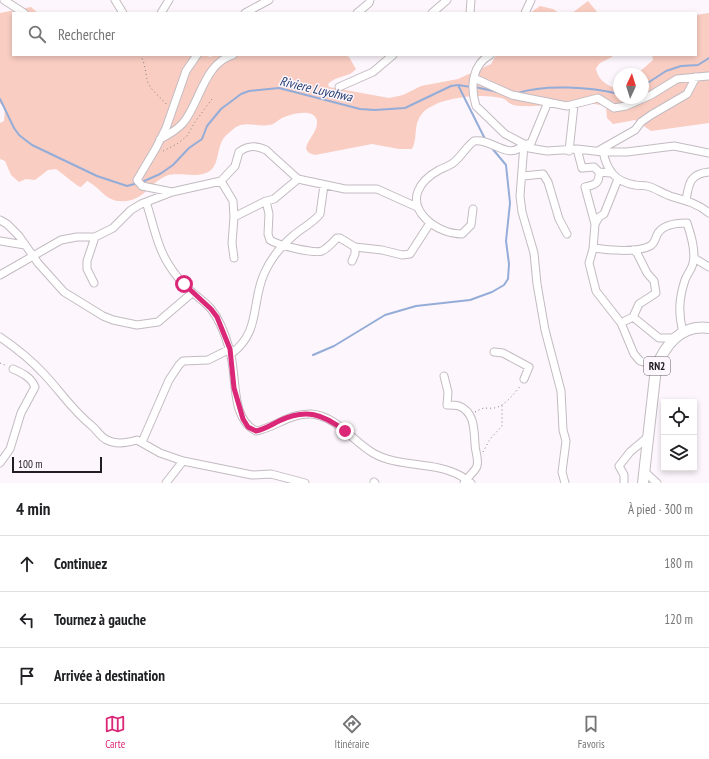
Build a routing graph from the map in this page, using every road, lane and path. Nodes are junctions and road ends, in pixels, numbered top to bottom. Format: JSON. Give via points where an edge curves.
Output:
{"nodes":[{"id":1,"x":4,"y":0,"type":"edge"},
{"id":2,"x":115,"y":0,"type":"edge"},
{"id":3,"x":169,"y":0,"type":"edge"},
{"id":4,"x":269,"y":0,"type":"edge"},
{"id":5,"x":370,"y":0,"type":"edge"},
{"id":6,"x":447,"y":0,"type":"edge"},
{"id":7,"x":471,"y":0,"type":"edge"},
{"id":8,"x":531,"y":0,"type":"edge"},
{"id":9,"x":22,"y":12,"type":"edge"},
{"id":10,"x":122,"y":12,"type":"edge"},
{"id":11,"x":162,"y":12,"type":"edge"},
{"id":12,"x":247,"y":12,"type":"edge"},
{"id":13,"x":358,"y":12,"type":"edge"},
{"id":14,"x":433,"y":12,"type":"edge"},
{"id":15,"x":470,"y":12,"type":"edge"},
{"id":16,"x":525,"y":12,"type":"edge"},
{"id":17,"x":141,"y":56,"type":"edge"},
{"id":18,"x":196,"y":56,"type":"edge"},
{"id":19,"x":231,"y":56,"type":"edge"},
{"id":20,"x":392,"y":56,"type":"edge"},
{"id":21,"x":489,"y":56,"type":"edge"},
{"id":22,"x":708,"y":76,"type":"dead end"},
{"id":23,"x":696,"y":77,"type":"junction"},
{"id":24,"x":474,"y":78,"type":"junction"},
{"id":25,"x":339,"y":87,"type":"dead end"},
{"id":26,"x":212,"y":99,"type":"dead end"},
{"id":27,"x":548,"y":102,"type":"junction"},
{"id":28,"x":574,"y":105,"type":"junction"},
{"id":29,"x":170,"y":111,"type":"junction"},
{"id":30,"x":160,"y":139,"type":"junction"},
{"id":31,"x":527,"y":146,"type":"junction"},
{"id":32,"x":573,"y":150,"type":"junction"},
{"id":33,"x":601,"y":152,"type":"junction"},
{"id":34,"x":709,"y":153,"type":"edge"},
{"id":35,"x":152,"y":156,"type":"junction"},
{"id":36,"x":599,"y":172,"type":"junction"},
{"id":37,"x":709,"y":172,"type":"edge"},
{"id":38,"x":610,"y":173,"type":"junction"},
{"id":39,"x":522,"y":176,"type":"junction"},
{"id":40,"x":298,"y":178,"type":"junction"},
{"id":41,"x":618,"y":179,"type":"junction"},
{"id":42,"x":221,"y":181,"type":"junction"},
{"id":43,"x":324,"y":185,"type":"junction"},
{"id":44,"x":172,"y":192,"type":"junction"},
{"id":45,"x":686,"y":200,"type":"junction"},
{"id":46,"x":266,"y":201,"type":"junction"},
{"id":47,"x":146,"y":202,"type":"junction"},
{"id":48,"x":417,"y":207,"type":"junction"},
{"id":49,"x":473,"y":208,"type":"dead end"},
{"id":50,"x":709,"y":213,"type":"edge"},
{"id":51,"x":234,"y":217,"type":"junction"},
{"id":52,"x":0,"y":220,"type":"edge"},
{"id":53,"x":430,"y":223,"type":"junction"},
{"id":54,"x":595,"y":224,"type":"junction"},
{"id":55,"x":567,"y":234,"type":"dead end"},
{"id":56,"x":95,"y":237,"type":"junction"},
{"id":57,"x":0,"y":241,"type":"edge"},
{"id":58,"x":25,"y":245,"type":"junction"},
{"id":59,"x":283,"y":245,"type":"junction"},
{"id":60,"x":355,"y":247,"type":"junction"},
{"id":61,"x":594,"y":248,"type":"junction"},
{"id":62,"x":633,"y":250,"type":"junction"},
{"id":63,"x":33,"y":256,"type":"junction"},
{"id":64,"x":234,"y":258,"type":"dead end"},
{"id":65,"x":694,"y":258,"type":"junction"},
{"id":66,"x":352,"y":261,"type":"dead end"},
{"id":67,"x":708,"y":266,"type":"edge"},
{"id":68,"x":0,"y":275,"type":"edge"},
{"id":69,"x":94,"y":283,"type":"dead end"},
{"id":70,"x":192,"y":292,"type":"junction"},
{"id":71,"x":633,"y":317,"type":"junction"},
{"id":72,"x":621,"y":323,"type":"junction"},
{"id":73,"x":709,"y":328,"type":"edge"},
{"id":74,"x":683,"y":332,"type":"junction"},
{"id":75,"x":0,"y":337,"type":"edge"},
{"id":76,"x":674,"y":338,"type":"junction"},
{"id":77,"x":230,"y":351,"type":"junction"},
{"id":78,"x":494,"y":352,"type":"dead end"},
{"id":79,"x":0,"y":363,"type":"edge"},
{"id":80,"x":657,"y":366,"type":"junction"},
{"id":81,"x":12,"y":369,"type":"joint"},
{"id":82,"x":444,"y":376,"type":"dead end"},
{"id":83,"x":524,"y":379,"type":"dead end"},
{"id":84,"x":517,"y":390,"type":"dead end"},
{"id":85,"x":502,"y":404,"type":"junction"},
{"id":86,"x":470,"y":416,"type":"junction"},
{"id":87,"x":649,"y":436,"type":"junction"},
{"id":88,"x":142,"y":442,"type":"junction"},
{"id":89,"x":478,"y":459,"type":"junction"},
{"id":90,"x":183,"y":461,"type":"junction"},
{"id":91,"x":0,"y":463,"type":"edge"},
{"id":92,"x":644,"y":471,"type":"junction"},
{"id":93,"x":467,"y":482,"type":"edge"},
{"id":94,"x":166,"y":483,"type":"edge"},
{"id":95,"x":305,"y":483,"type":"edge"},
{"id":96,"x":565,"y":483,"type":"edge"},
{"id":97,"x":624,"y":483,"type":"edge"},
{"id":98,"x":643,"y":483,"type":"edge"},
{"id":99,"x":657,"y":483,"type":"edge"}],
"edges":[{"from":1,"to":9,"type":"street"},
{"from":2,"to":10,"type":"street"},
{"from":3,"to":11,"type":"street"},
{"from":4,"to":12,"type":"street"},
{"from":5,"to":13,"type":"street"},
{"from":6,"to":14,"type":"street"},
{"from":7,"to":15,"type":"street"},
{"from":8,"to":16,"type":"street"},
{"from":17,"to":29,"type":"path","via":[[145,62],[148,82]]},
{"from":18,"to":29,"type":"street","via":[[186,71]]},
{"from":19,"to":30,"type":"street","via":[[221,62],[211,73],[183,123],[174,132]]},
{"from":20,"to":25,"type":"street","via":[[373,72]]},
{"from":21,"to":24,"type":"street","via":[[477,66]]},
{"from":22,"to":23,"type":"street"},
{"from":23,"to":28,"type":"street","via":[[677,79],[626,106],[614,108],[598,98]]},
{"from":23,"to":33,"type":"street","via":[[687,94],[646,118],[635,130]]},
{"from":24,"to":27,"type":"street","via":[[512,95]]},
{"from":24,"to":31,"type":"street","via":[[476,106],[505,134]]},
{"from":26,"to":35,"type":"path","via":[[187,136]]},
{"from":27,"to":28,"type":"street"},
{"from":27,"to":31,"type":"street"},
{"from":28,"to":32,"type":"street"},
{"from":29,"to":30,"type":"street"},
{"from":30,"to":35,"type":"street"},
{"from":31,"to":32,"type":"street","via":[[547,152]]},
{"from":31,"to":39,"type":"street"},
{"from":31,"to":48,"type":"street","via":[[512,152],[487,142],[474,141],[453,163],[438,171],[422,186],[416,199]]},
{"from":32,"to":33,"type":"street"},
{"from":32,"to":36,"type":"street","via":[[581,168],[594,167]]},
{"from":33,"to":34,"type":"street","via":[[627,152],[674,146]]},
{"from":33,"to":38,"type":"street"},
{"from":35,"to":44,"type":"street","via":[[138,182]]},
{"from":36,"to":38,"type":"street"},
{"from":36,"to":54,"type":"street","via":[[598,182],[585,187]]},
{"from":37,"to":45,"type":"street","via":[[700,173],[690,181]]},
{"from":38,"to":41,"type":"street"},
{"from":39,"to":55,"type":"street","via":[[543,174]]},
{"from":39,"to":96,"type":"street","via":[[520,196],[524,222],[534,253],[545,330],[561,391],[566,441],[562,472]]},
{"from":40,"to":42,"type":"street","via":[[266,150],[252,146],[239,152],[235,166]]},
{"from":40,"to":43,"type":"street"},
{"from":40,"to":46,"type":"street","via":[[274,199]]},
{"from":41,"to":45,"type":"street","via":[[635,186],[656,188],[668,196]]},
{"from":41,"to":54,"type":"street","via":[[604,214],[598,217]]},
{"from":42,"to":44,"type":"street"},
{"from":42,"to":51,"type":"street","via":[[233,201]]},
{"from":43,"to":48,"type":"street","via":[[377,189]]},
{"from":43,"to":59,"type":"street","via":[[320,214]]},
{"from":44,"to":47,"type":"street"},
{"from":45,"to":50,"type":"street"},
{"from":46,"to":51,"type":"street"},
{"from":46,"to":59,"type":"street","via":[[270,240]]},
{"from":47,"to":56,"type":"street","via":[[131,210],[113,228]]},
{"from":47,"to":70,"type":"street","via":[[161,251],[176,275]]},
{"from":48,"to":53,"type":"street"},
{"from":49,"to":53,"type":"street","via":[[471,225],[462,234],[447,232]]},
{"from":51,"to":64,"type":"street"},
{"from":52,"to":58,"type":"street","via":[[12,229]]},
{"from":53,"to":60,"type":"street","via":[[410,254],[402,255]]},
{"from":54,"to":61,"type":"street"},
{"from":56,"to":63,"type":"street","via":[[61,240]]},
{"from":56,"to":69,"type":"street","via":[[87,261],[87,268]]},
{"from":57,"to":58,"type":"street"},
{"from":58,"to":63,"type":"street"},
{"from":59,"to":60,"type":"street","via":[[318,252],[340,238]]},
{"from":59,"to":77,"type":"street","via":[[263,275],[252,327],[242,343]]},
{"from":60,"to":66,"type":"street"},
{"from":61,"to":62,"type":"street"},
{"from":61,"to":72,"type":"street","via":[[588,263],[596,291]]},
{"from":62,"to":65,"type":"street","via":[[651,246],[662,228],[687,223]]},
{"from":62,"to":71,"type":"street","via":[[654,281],[656,293],[639,304]]},
{"from":63,"to":68,"type":"street"},
{"from":63,"to":70,"type":"street","via":[[70,297],[103,316],[124,323],[137,325],[158,322]]},
{"from":65,"to":67,"type":"street"},
{"from":65,"to":74,"type":"street","via":[[685,280],[678,314]]},
{"from":70,"to":77,"type":"street","via":[[217,317]]},
{"from":71,"to":72,"type":"street"},
{"from":71,"to":76,"type":"street","via":[[659,338]]},
{"from":72,"to":80,"type":"street","via":[[634,354],[640,361]]},
{"from":73,"to":74,"type":"highway","number":"RN2","via":[[692,328]]},
{"from":74,"to":76,"type":"highway","number":"RN2"},
{"from":75,"to":88,"type":"street","via":[[30,360],[80,418],[99,435],[117,443],[136,440]]},
{"from":76,"to":80,"type":"highway","number":"RN2","via":[[662,353]]},
{"from":77,"to":88,"type":"street","via":[[208,360],[183,361],[179,365],[169,380]]},
{"from":77,"to":93,"type":"street","via":[[234,388],[243,419],[248,427],[256,431],[288,417],[310,414],[320,416],[330,419],[364,446],[385,458],[446,470],[458,474]]},
{"from":78,"to":83,"type":"street","via":[[503,353],[529,367]]},
{"from":79,"to":81,"type":"path"},
{"from":80,"to":87,"type":"highway","number":"RN2"},
{"from":81,"to":91,"type":"street","via":[[26,375],[35,387],[21,413],[10,449]]},
{"from":82,"to":86,"type":"street","via":[[448,392],[447,405],[458,406]]},
{"from":84,"to":85,"type":"path"},
{"from":85,"to":86,"type":"path","via":[[495,408],[484,407]]},
{"from":85,"to":89,"type":"path","via":[[502,426],[490,438]]},
{"from":86,"to":89,"type":"street"},
{"from":87,"to":92,"type":"highway","number":"RN2"},
{"from":87,"to":97,"type":"street","via":[[630,452],[619,466],[624,475]]},
{"from":88,"to":90,"type":"street","via":[[160,453]]},
{"from":89,"to":93,"type":"street","via":[[477,467]]},
{"from":90,"to":94,"type":"street"},
{"from":90,"to":95,"type":"street","via":[[252,475],[271,474]]},
{"from":92,"to":98,"type":"highway","number":"RN2"},
{"from":92,"to":99,"type":"street"}]}
